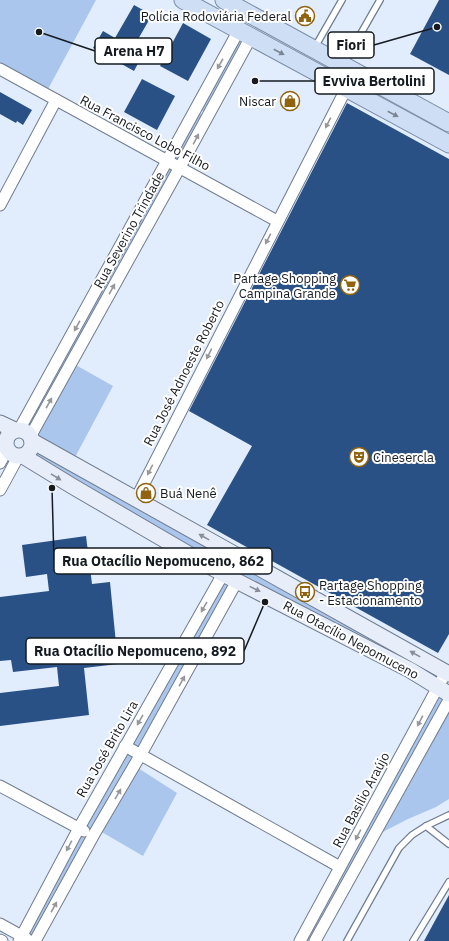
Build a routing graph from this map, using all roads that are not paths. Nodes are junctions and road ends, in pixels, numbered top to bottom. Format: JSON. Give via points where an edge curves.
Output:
{"nodes":[{"id":1,"x":183,"y":0,"type":"edge"},
{"id":2,"x":224,"y":0,"type":"edge"},
{"id":3,"x":342,"y":0,"type":"edge"},
{"id":4,"x":380,"y":0,"type":"edge"},
{"id":5,"x":245,"y":34,"type":"junction"},
{"id":6,"x":314,"y":49,"type":"junction"},
{"id":7,"x":343,"y":65,"type":"junction"},
{"id":8,"x":0,"y":69,"type":"edge"},
{"id":9,"x":346,"y":89,"type":"junction"},
{"id":10,"x":56,"y":100,"type":"junction"},
{"id":11,"x":196,"y":109,"type":"junction"},
{"id":12,"x":208,"y":115,"type":"junction"},
{"id":13,"x":449,"y":123,"type":"edge"},
{"id":14,"x":449,"y":144,"type":"edge"},
{"id":15,"x":167,"y":161,"type":"junction"},
{"id":16,"x":180,"y":168,"type":"junction"},
{"id":17,"x":0,"y":205,"type":"edge"},
{"id":18,"x":278,"y":221,"type":"junction"},
{"id":19,"x":0,"y":422,"type":"edge"},
{"id":20,"x":24,"y":434,"type":"junction"},
{"id":21,"x":9,"y":453,"type":"edge"},
{"id":22,"x":0,"y":490,"type":"edge"},
{"id":23,"x":136,"y":499,"type":"junction"},
{"id":24,"x":223,"y":574,"type":"junction"},
{"id":25,"x":237,"y":581,"type":"junction"},
{"id":26,"x":448,"y":673,"type":"edge"},
{"id":27,"x":444,"y":690,"type":"edge"},
{"id":28,"x":449,"y":700,"type":"edge"},
{"id":29,"x":125,"y":746,"type":"junction"},
{"id":30,"x":141,"y":754,"type":"junction"},
{"id":31,"x":0,"y":786,"type":"edge"},
{"id":32,"x":449,"y":815,"type":"edge"},
{"id":33,"x":426,"y":826,"type":"junction"},
{"id":34,"x":78,"y":828,"type":"junction"},
{"id":35,"x":93,"y":836,"type":"junction"},
{"id":36,"x":449,"y":844,"type":"edge"},
{"id":37,"x":340,"y":867,"type":"junction"},
{"id":38,"x":449,"y":882,"type":"edge"},
{"id":39,"x":0,"y":924,"type":"edge"},
{"id":40,"x":24,"y":939,"type":"edge"},
{"id":41,"x":35,"y":941,"type":"edge"},
{"id":42,"x":300,"y":941,"type":"edge"},
{"id":43,"x":315,"y":941,"type":"edge"},
{"id":44,"x":348,"y":941,"type":"edge"},
{"id":45,"x":413,"y":941,"type":"edge"}],
"edges":[{"from":1,"to":5,"type":"main road"},
{"from":2,"to":6,"type":"main road"},
{"from":3,"to":6,"type":"lane"},
{"from":4,"to":7,"type":"lane"},
{"from":5,"to":9,"type":"main road","one_way":true},
{"from":5,"to":11,"type":"street","name":"Rua Severino Trindade","one_way":true},
{"from":5,"to":12,"type":"street","name":"Rua Severino Trindade"},
{"from":6,"to":7,"type":"main road"},
{"from":7,"to":13,"type":"main road"},
{"from":8,"to":10,"type":"street","name":"Rua Francisco Lobo Filho"},
{"from":9,"to":14,"type":"main road","one_way":true},
{"from":9,"to":18,"type":"street","name":"Rua José Adnoeste Roberto","one_way":true},
{"from":10,"to":15,"type":"street","name":"Rua Francisco Lobo Filho"},
{"from":10,"to":17,"type":"street"},
{"from":11,"to":12,"type":"street"},
{"from":11,"to":15,"type":"street","name":"Rua Severino Trindade"},
{"from":16,"to":12,"type":"street","name":"Rua Severino Trindade","one_way":true},
{"from":15,"to":16,"type":"street","name":"Rua Francisco Lobo Filho"},
{"from":15,"to":20,"type":"street","name":"Rua Severino Trindade","one_way":true},
{"from":16,"to":18,"type":"street","name":"Rua Francisco Lobo Filho"},
{"from":20,"to":16,"type":"street","name":"Rua Severino Trindade","one_way":true},
{"from":18,"to":23,"type":"street","name":"Rua José Adnoeste Roberto","one_way":true},
{"from":19,"to":20,"type":"street","name":"Rua Otacílio Nepomuceno"},
{"from":20,"to":21,"type":"street","via":[[11,432],[6,438]]},
{"from":20,"to":21,"type":"street","via":[[32,445],[29,452]]},
{"from":20,"to":23,"type":"street","name":"Rua Otacílio Nepomuceno"},
{"from":21,"to":22,"type":"street"},
{"from":21,"to":24,"type":"street","name":"Rua Otacílio Nepomuceno","one_way":true,"via":[[72,486]]},
{"from":26,"to":23,"type":"street","name":"Rua Otacílio Nepomuceno","one_way":true},
{"from":24,"to":25,"type":"street","name":"Rua Otacílio Nepomuceno"},
{"from":24,"to":29,"type":"street","name":"Rua José Brito Lira","one_way":true},
{"from":25,"to":27,"type":"street","name":"Rua Otacílio Nepomuceno","one_way":true},
{"from":30,"to":25,"type":"street","one_way":true},
{"from":26,"to":27,"type":"street","name":"Rua Basílio Araújo"},
{"from":27,"to":37,"type":"street","name":"Rua Basílio Araújo","one_way":true},
{"from":28,"to":43,"type":"street"},
{"from":29,"to":30,"type":"street"},
{"from":29,"to":34,"type":"street","name":"Rua José Brito Lira"},
{"from":35,"to":30,"type":"street","one_way":true},
{"from":30,"to":37,"type":"street"},
{"from":31,"to":34,"type":"street"},
{"from":32,"to":33,"type":"lane"},
{"from":33,"to":36,"type":"lane"},
{"from":33,"to":44,"type":"lane","via":[[399,848]]},
{"from":34,"to":35,"type":"street"},
{"from":34,"to":40,"type":"street","name":"Rua José Brito Lira","one_way":true},
{"from":41,"to":35,"type":"street","one_way":true},
{"from":37,"to":42,"type":"street","name":"Rua Basílio Araújo"},
{"from":38,"to":45,"type":"lane"},
{"from":39,"to":40,"type":"street"}]}
